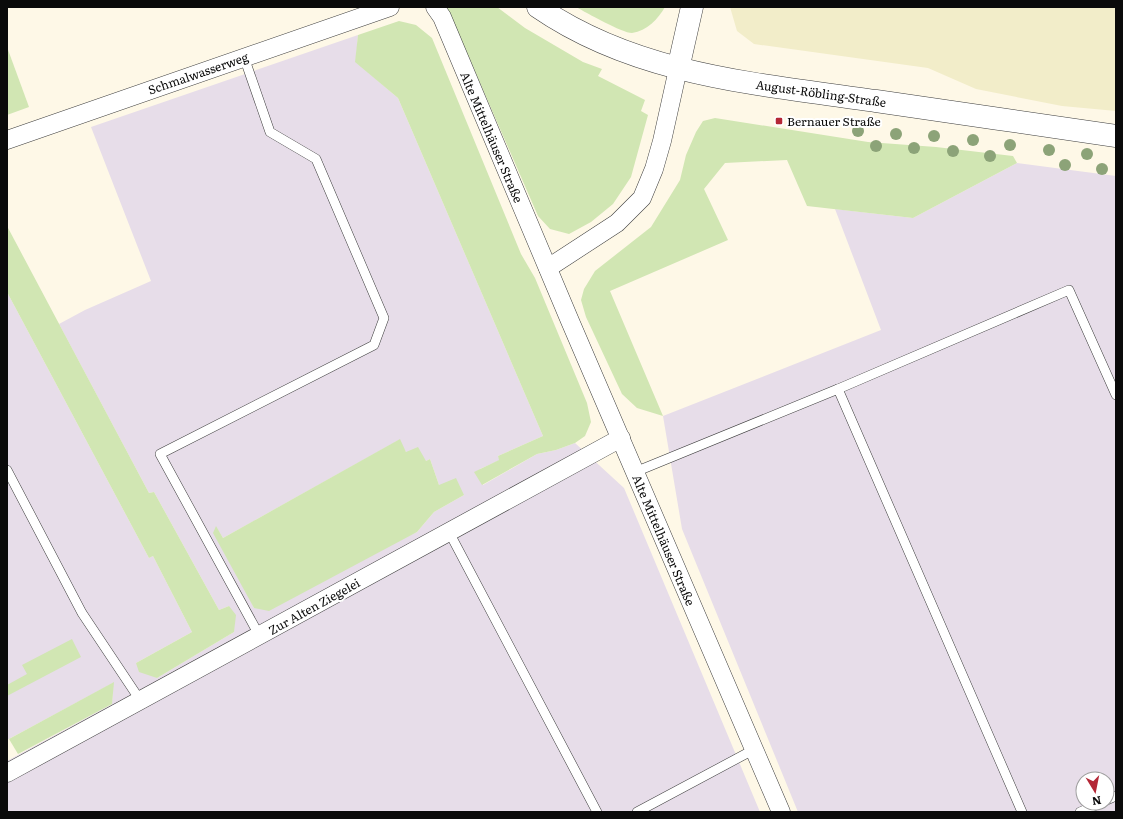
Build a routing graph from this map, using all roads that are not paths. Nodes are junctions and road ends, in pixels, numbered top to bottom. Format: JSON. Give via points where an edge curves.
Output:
{"nodes":[{"id":1,"x":390,"y":7,"type":"edge"},
{"id":2,"x":435,"y":7,"type":"edge"},
{"id":3,"x":538,"y":7,"type":"edge"},
{"id":4,"x":692,"y":7,"type":"edge"},
{"id":5,"x":244,"y":57,"type":"junction"},
{"id":6,"x":678,"y":69,"type":"junction"},
{"id":7,"x":1116,"y":136,"type":"edge"},
{"id":8,"x":7,"y":140,"type":"edge"},
{"id":9,"x":548,"y":268,"type":"junction"},
{"id":10,"x":838,"y":389,"type":"junction"},
{"id":11,"x":1116,"y":395,"type":"edge"},
{"id":12,"x":620,"y":438,"type":"junction"},
{"id":13,"x":7,"y":470,"type":"edge"},
{"id":14,"x":635,"y":472,"type":"junction"},
{"id":15,"x":448,"y":532,"type":"junction"},
{"id":16,"x":259,"y":636,"type":"junction"},
{"id":17,"x":140,"y":700,"type":"junction"},
{"id":18,"x":753,"y":750,"type":"junction"},
{"id":19,"x":7,"y":773,"type":"edge"},
{"id":20,"x":598,"y":812,"type":"edge"},
{"id":21,"x":637,"y":812,"type":"edge"},
{"id":22,"x":781,"y":812,"type":"edge"},
{"id":23,"x":1022,"y":812,"type":"edge"}],
"edges":[{"from":1,"to":5,"type":"street","name":"Schmalwasserweg"},
{"from":2,"to":9,"type":"street","name":"Alte Mittelhäuser Straße","via":[[442,17]]},
{"from":3,"to":6,"type":"street","name":"August-Röbling-Straße","via":[[596,40]]},
{"from":4,"to":6,"type":"street"},
{"from":5,"to":8,"type":"street","name":"Schmalwasserweg"},
{"from":5,"to":16,"type":"lane","via":[[270,132],[316,159],[384,318],[374,345],[160,454]]},
{"from":6,"to":7,"type":"street","name":"August-Röbling-Straße","via":[[754,84]]},
{"from":6,"to":9,"type":"street","via":[[662,141],[642,198],[617,223]]},
{"from":9,"to":12,"type":"street","name":"Alte Mittelhäuser Straße"},
{"from":10,"to":11,"type":"lane","via":[[1070,290]]},
{"from":10,"to":14,"type":"lane"},
{"from":10,"to":23,"type":"lane"},
{"from":12,"to":14,"type":"street","name":"Alte Mittelhäuser Straße"},
{"from":12,"to":15,"type":"street","name":"Zur Alten Ziegelei"},
{"from":13,"to":17,"type":"lane","via":[[82,613]]},
{"from":14,"to":18,"type":"street","name":"Alte Mittelhäuser Straße"},
{"from":15,"to":16,"type":"street","name":"Zur Alten Ziegelei"},
{"from":15,"to":20,"type":"lane"},
{"from":16,"to":17,"type":"street","name":"Zur Alten Ziegelei"},
{"from":17,"to":19,"type":"street","name":"Zur Alten Ziegelei"},
{"from":18,"to":21,"type":"lane"},
{"from":18,"to":22,"type":"street","name":"Alte Mittelhäuser Straße"}]}
